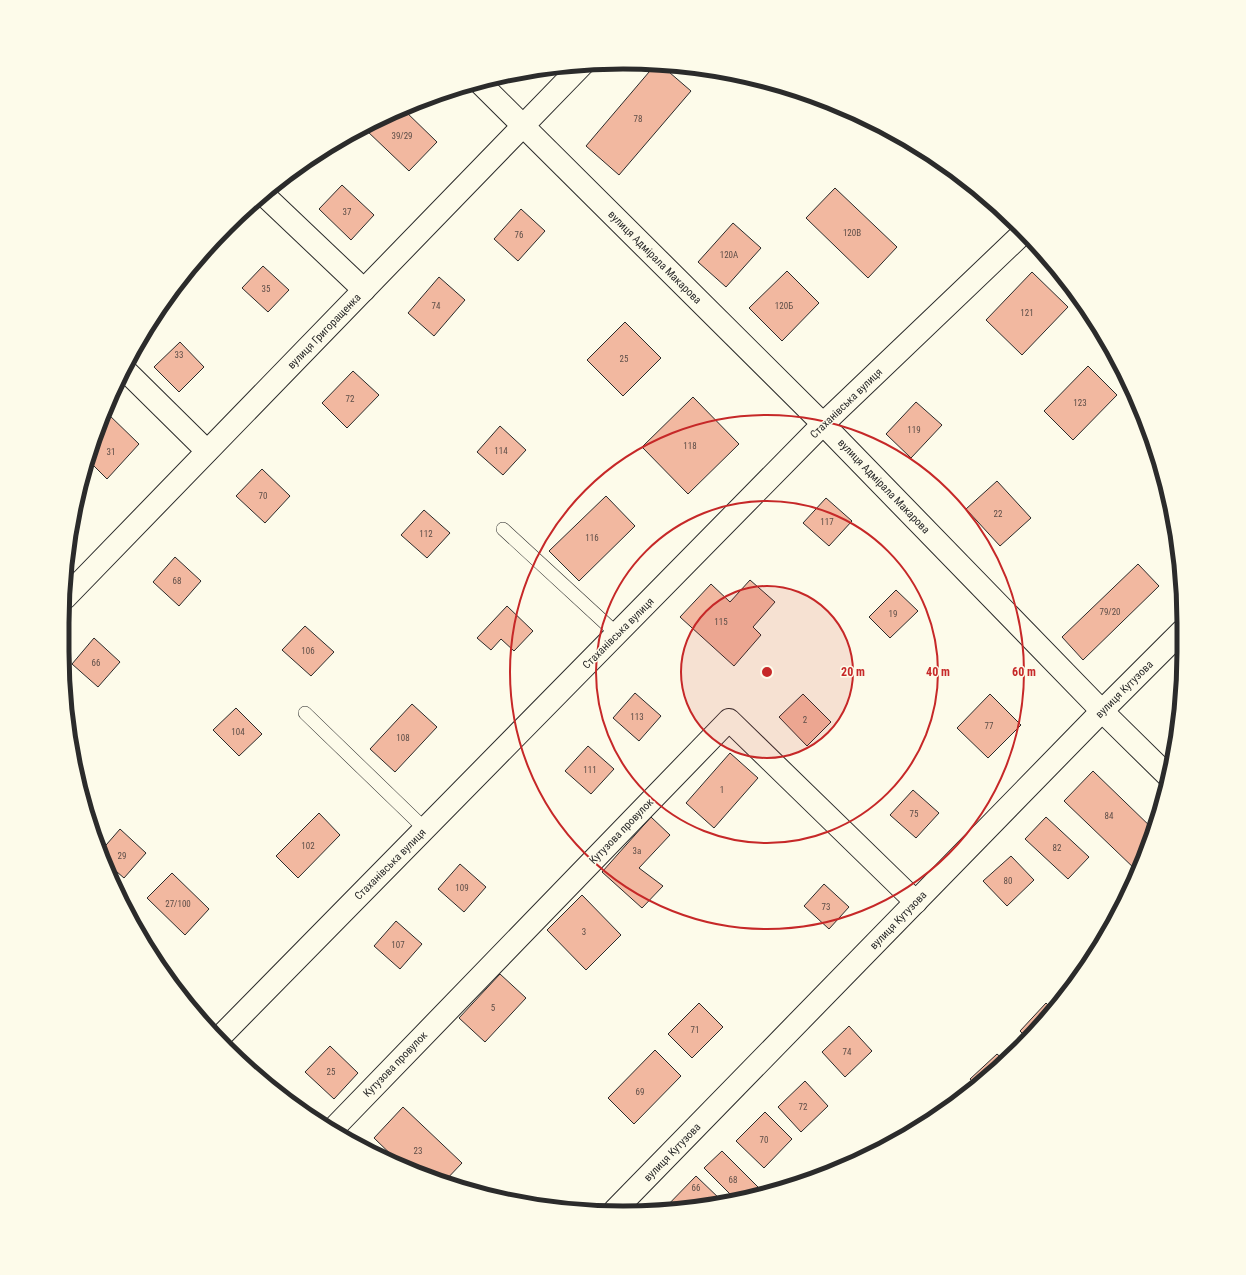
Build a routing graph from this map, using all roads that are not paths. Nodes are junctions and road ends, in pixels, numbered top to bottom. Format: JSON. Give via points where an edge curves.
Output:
{"nodes":[{"id":1,"x":576,"y":71,"type":"edge"},
{"id":2,"x":484,"y":87,"type":"edge"},
{"id":3,"x":523,"y":126,"type":"junction"},
{"id":4,"x":268,"y":198,"type":"edge"},
{"id":5,"x":1020,"y":236,"type":"edge"},
{"id":6,"x":364,"y":290,"type":"junction"},
{"id":7,"x":128,"y":373,"type":"edge"},
{"id":8,"x":824,"y":424,"type":"junction"},
{"id":9,"x":207,"y":451,"type":"junction"},
{"id":10,"x":503,"y":529,"type":"dead end"},
{"id":11,"x":70,"y":593,"type":"edge"},
{"id":12,"x":617,"y":634,"type":"junction"},
{"id":13,"x":1177,"y":636,"type":"edge"},
{"id":14,"x":1102,"y":711,"type":"junction"},
{"id":15,"x":305,"y":713,"type":"dead end"},
{"id":16,"x":1164,"y":771,"type":"edge"},
{"id":17,"x":424,"y":830,"type":"junction"},
{"id":18,"x":916,"y":902,"type":"junction"},
{"id":19,"x":222,"y":1035,"type":"edge"},
{"id":20,"x":336,"y":1126,"type":"edge"},
{"id":21,"x":619,"y":1206,"type":"edge"}],
"edges":[{"from":1,"to":3,"type":"street","name":"вулиця Григоращенка"},
{"from":2,"to":3,"type":"street","name":"вулиця Адмірала Макарова"},
{"from":3,"to":6,"type":"street","name":"вулиця Григоращенка"},
{"from":3,"to":8,"type":"street","name":"вулиця Адмірала Макарова"},
{"from":4,"to":6,"type":"street"},
{"from":5,"to":8,"type":"street","name":"Стаханівська вулиця"},
{"from":6,"to":9,"type":"street","name":"вулиця Григоращенка"},
{"from":7,"to":9,"type":"street"},
{"from":8,"to":12,"type":"street","name":"Стаханівська вулиця"},
{"from":8,"to":14,"type":"street","name":"вулиця Адмірала Макарова"},
{"from":9,"to":11,"type":"street","name":"вулиця Григоращенка"},
{"from":10,"to":12,"type":"lane"},
{"from":12,"to":17,"type":"street","name":"Стаханівська вулиця"},
{"from":13,"to":14,"type":"street","name":"вулиця Кутузова"},
{"from":14,"to":16,"type":"street","name":"вулиця Адмірала Макарова"},
{"from":14,"to":18,"type":"street","name":"вулиця Кутузова"},
{"from":15,"to":17,"type":"lane"},
{"from":17,"to":19,"type":"street","name":"Стаханівська вулиця"},
{"from":18,"to":20,"type":"street","name":"Кутузова провулок","via":[[728,720]]},
{"from":18,"to":21,"type":"street","name":"вулиця Кутузова"}]}
